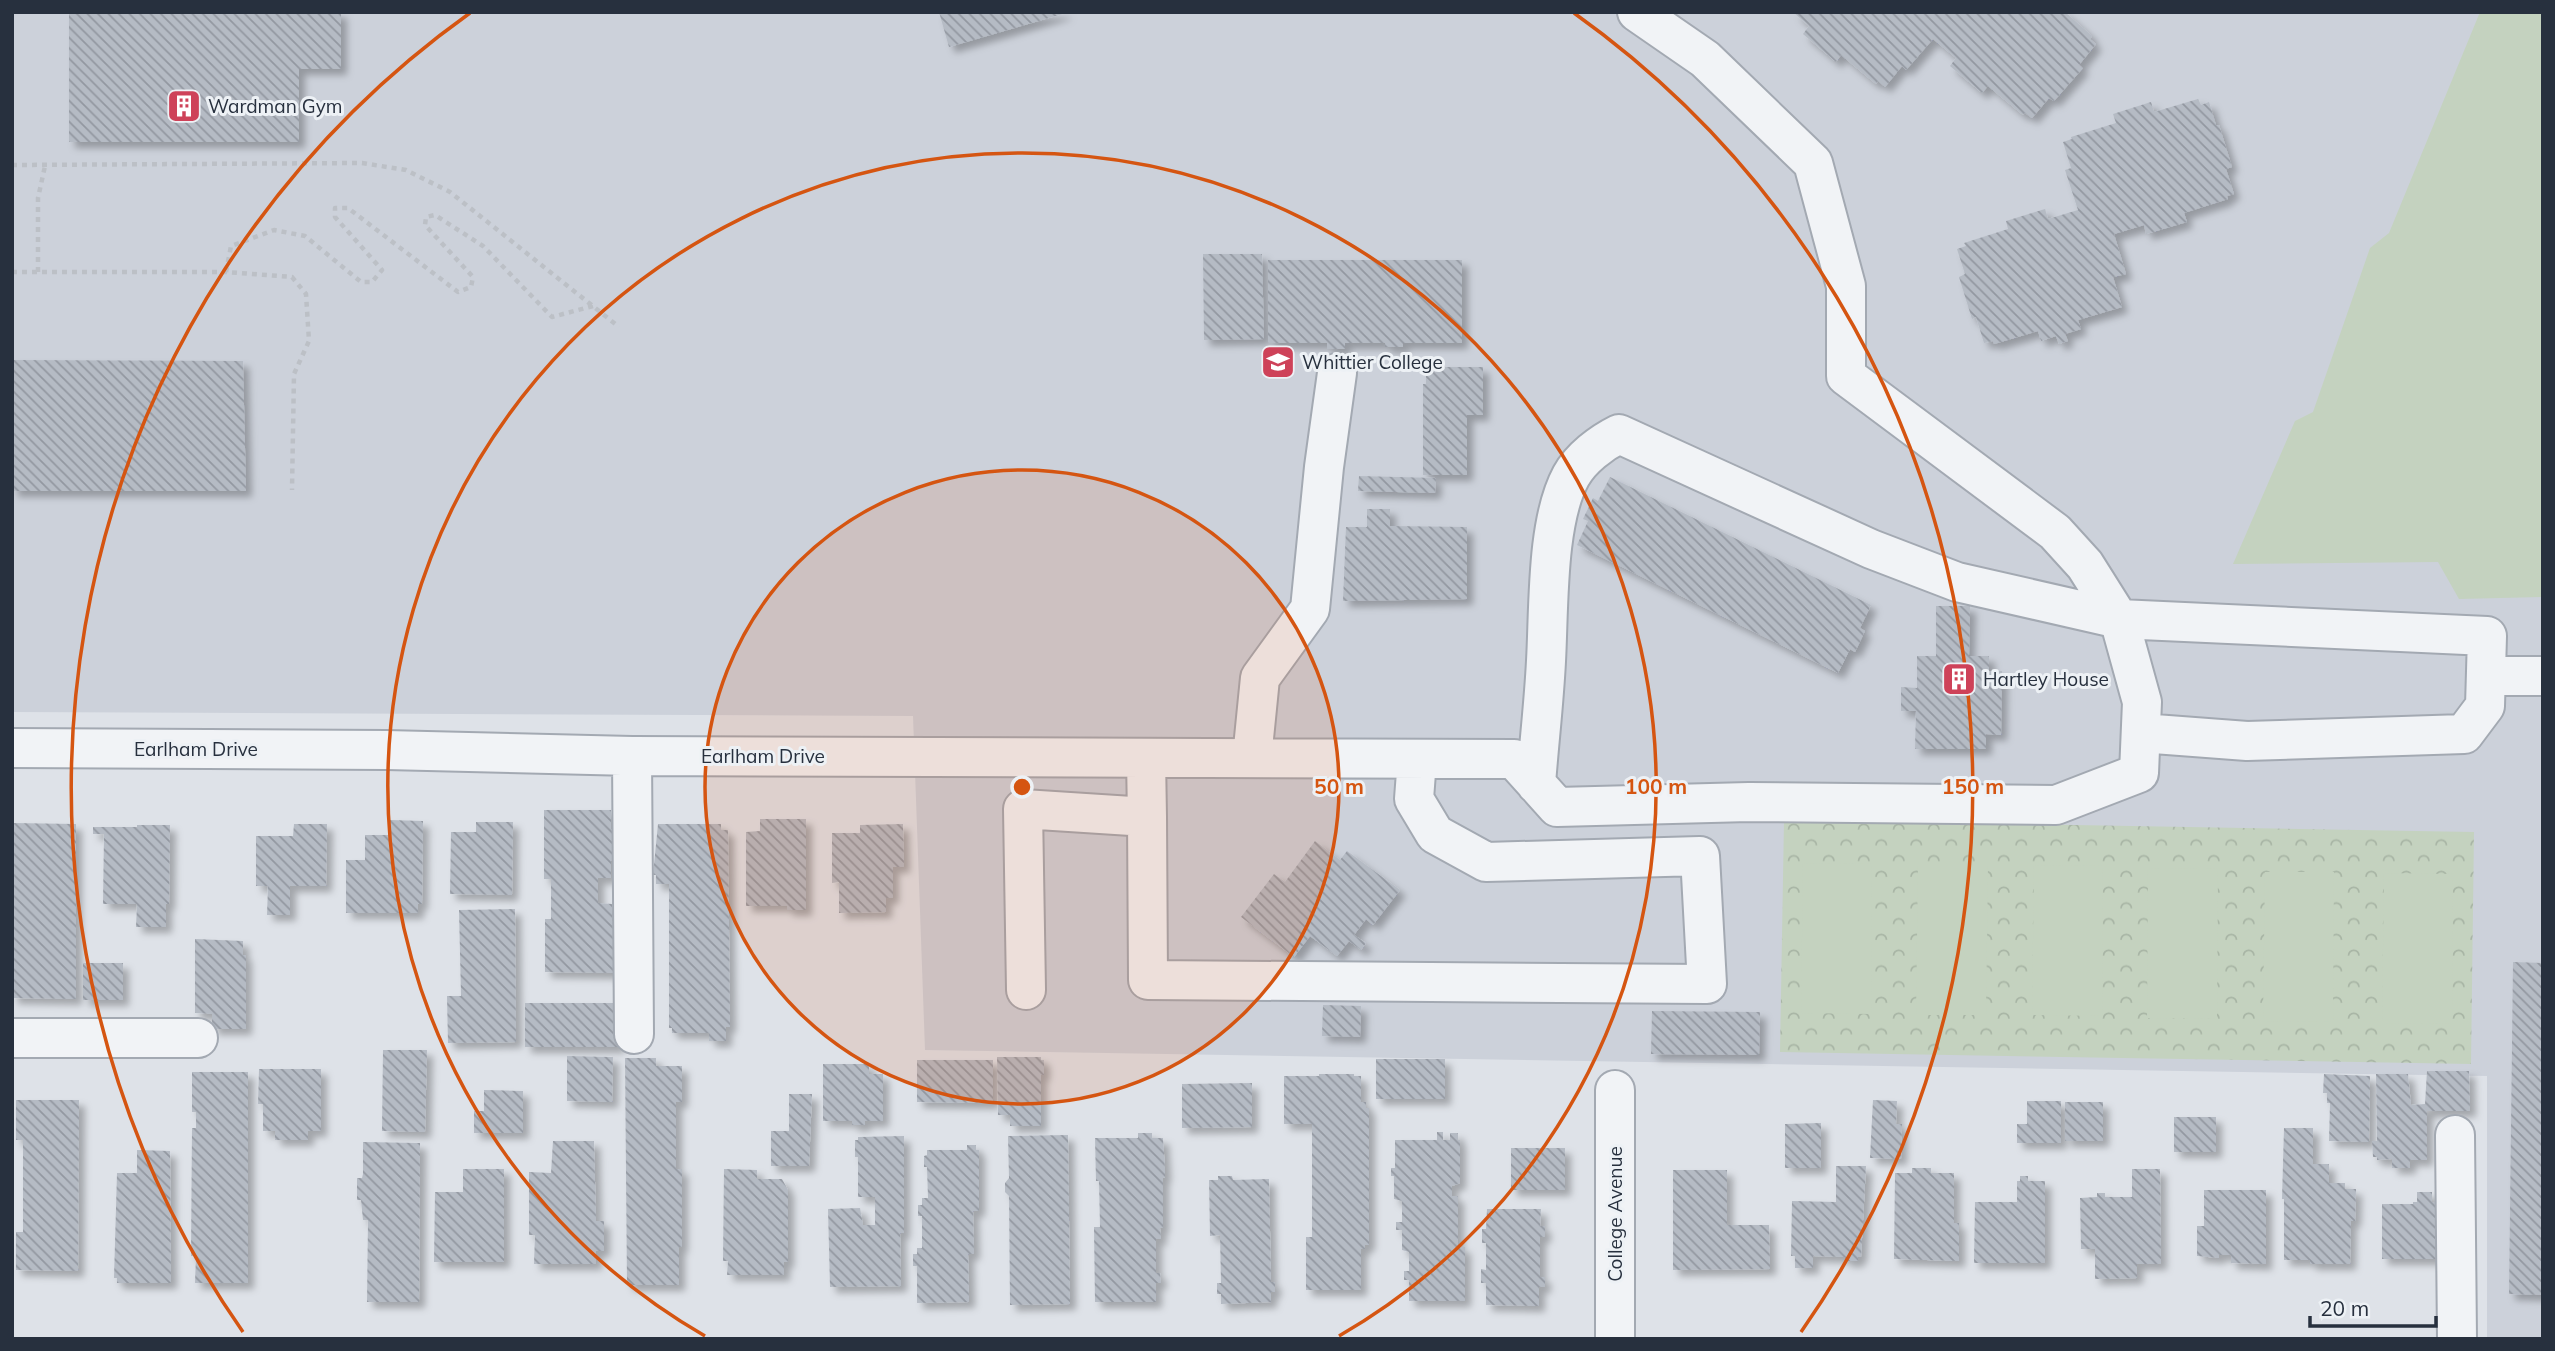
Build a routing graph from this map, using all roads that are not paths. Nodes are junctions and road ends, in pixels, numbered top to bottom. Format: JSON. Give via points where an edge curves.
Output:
{"nodes":[{"id":1,"x":1637,"y":12,"type":"edge"},
{"id":2,"x":1337,"y":373,"type":"dead end"},
{"id":3,"x":2119,"y":619,"type":"junction"},
{"id":4,"x":2486,"y":676,"type":"junction"},
{"id":5,"x":2543,"y":676,"type":"edge"},
{"id":6,"x":2141,"y":733,"type":"junction"},
{"id":7,"x":12,"y":748,"type":"edge"},
{"id":8,"x":632,"y":756,"type":"junction"},
{"id":9,"x":1146,"y":758,"type":"junction"},
{"id":10,"x":1252,"y":758,"type":"junction"},
{"id":11,"x":1417,"y":759,"type":"junction"},
{"id":12,"x":1525,"y":771,"type":"junction"},
{"id":13,"x":1147,"y":817,"type":"junction"},
{"id":14,"x":1026,"y":990,"type":"dead end"},
{"id":15,"x":634,"y":1034,"type":"dead end"},
{"id":16,"x":12,"y":1038,"type":"edge"},
{"id":17,"x":198,"y":1038,"type":"dead end"},
{"id":18,"x":1615,"y":1090,"type":"dead end"},
{"id":19,"x":2455,"y":1136,"type":"dead end"},
{"id":20,"x":1615,"y":1339,"type":"edge"},
{"id":21,"x":2457,"y":1339,"type":"edge"}],
"edges":[{"from":1,"to":3,"type":"street","via":[[1705,58],[1813,163],[1846,286],[1846,376],[2055,532],[2085,565]]},
{"from":2,"to":10,"type":"street","via":[[1310,609],[1260,678]]},
{"from":3,"to":4,"type":"street","via":[[2487,636]]},
{"from":3,"to":6,"type":"street","via":[[2142,702]]},
{"from":3,"to":12,"type":"street","via":[[1957,582],[1871,549],[1619,434],[1600,443],[1571,475],[1556,520],[1546,663]]},
{"from":4,"to":5,"type":"street"},
{"from":4,"to":6,"type":"street","via":[[2486,706],[2464,734],[2247,741]]},
{"from":6,"to":12,"type":"street","via":[[2139,773],[2056,805],[1749,802],[1557,807]]},
{"from":7,"to":8,"type":"street","name":"Earlham Drive"},
{"from":8,"to":9,"type":"street","name":"Earlham Drive"},
{"from":8,"to":15,"type":"street"},
{"from":9,"to":10,"type":"street","name":"Earlham Drive"},
{"from":9,"to":13,"type":"street"},
{"from":10,"to":11,"type":"street","name":"Earlham Drive"},
{"from":11,"to":12,"type":"street","name":"Earlham Drive"},
{"from":11,"to":13,"type":"street","via":[[1414,799],[1435,834],[1486,862],[1700,856],[1707,984],[1148,980]]},
{"from":13,"to":14,"type":"street","via":[[1023,809]]},
{"from":16,"to":17,"type":"street"},
{"from":18,"to":20,"type":"street","name":"College Avenue"},
{"from":19,"to":21,"type":"street"}]}
